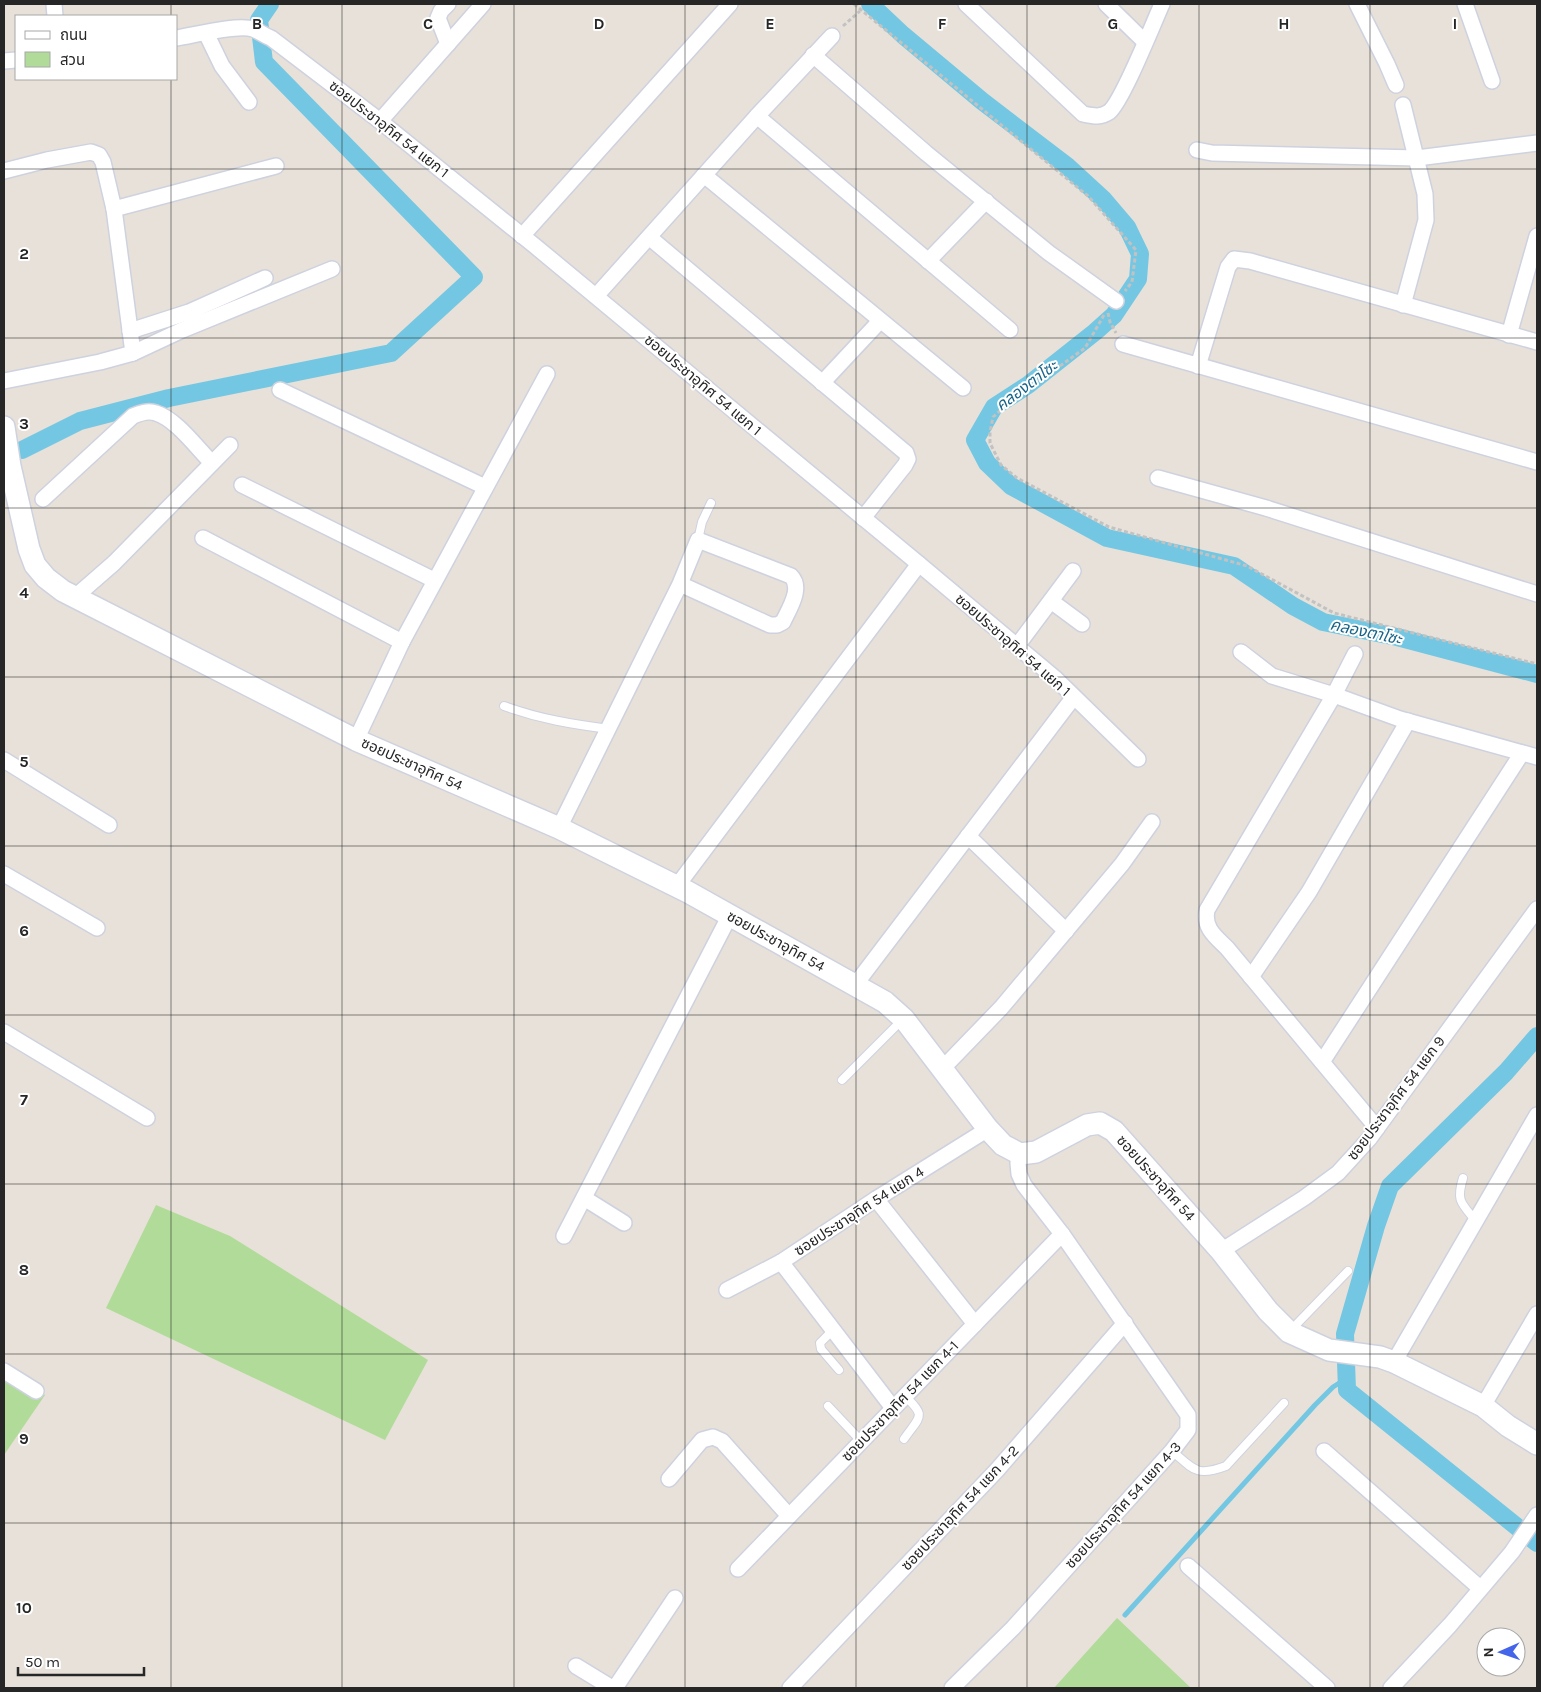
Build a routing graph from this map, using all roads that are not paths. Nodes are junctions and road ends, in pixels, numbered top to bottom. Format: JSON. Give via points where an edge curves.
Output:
{"nodes":[{"id":1,"x":448,"y":4,"type":"edge"},
{"id":2,"x":482,"y":4,"type":"edge"},
{"id":3,"x":730,"y":4,"type":"edge"},
{"id":4,"x":966,"y":4,"type":"edge"},
{"id":5,"x":1106,"y":4,"type":"edge"},
{"id":6,"x":1162,"y":4,"type":"edge"},
{"id":7,"x":1357,"y":4,"type":"edge"},
{"id":8,"x":1465,"y":4,"type":"edge"},
{"id":9,"x":206,"y":33,"type":"junction"},
{"id":10,"x":832,"y":36,"type":"road end"},
{"id":11,"x":178,"y":38,"type":"edge"},
{"id":12,"x":1145,"y":42,"type":"junction"},
{"id":13,"x":448,"y":44,"type":"junction"},
{"id":14,"x":813,"y":56,"type":"junction"},
{"id":15,"x":1492,"y":81,"type":"dead end"},
{"id":16,"x":1396,"y":85,"type":"dead end"},
{"id":17,"x":249,"y":102,"type":"dead end"},
{"id":18,"x":1403,"y":105,"type":"dead end"},
{"id":19,"x":757,"y":116,"type":"junction"},
{"id":20,"x":380,"y":121,"type":"junction"},
{"id":21,"x":1537,"y":144,"type":"edge"},
{"id":22,"x":1197,"y":150,"type":"dead end"},
{"id":23,"x":1417,"y":158,"type":"junction"},
{"id":24,"x":276,"y":166,"type":"dead end"},
{"id":25,"x":4,"y":171,"type":"edge"},
{"id":26,"x":704,"y":176,"type":"junction"},
{"id":27,"x":986,"y":201,"type":"junction"},
{"id":28,"x":114,"y":209,"type":"junction"},
{"id":29,"x":522,"y":236,"type":"junction"},
{"id":30,"x":1537,"y":236,"type":"edge"},
{"id":31,"x":649,"y":237,"type":"junction"},
{"id":32,"x":928,"y":261,"type":"junction"},
{"id":33,"x":332,"y":269,"type":"dead end"},
{"id":34,"x":265,"y":278,"type":"dead end"},
{"id":35,"x":596,"y":296,"type":"junction"},
{"id":36,"x":1116,"y":301,"type":"road end"},
{"id":37,"x":1403,"y":304,"type":"junction"},
{"id":38,"x":880,"y":321,"type":"junction"},
{"id":39,"x":1010,"y":330,"type":"dead end"},
{"id":40,"x":130,"y":331,"type":"junction"},
{"id":41,"x":1509,"y":335,"type":"junction"},
{"id":42,"x":1537,"y":342,"type":"edge"},
{"id":43,"x":1123,"y":344,"type":"dead end"},
{"id":44,"x":133,"y":353,"type":"junction"},
{"id":45,"x":1198,"y":366,"type":"junction"},
{"id":46,"x":547,"y":374,"type":"dead end"},
{"id":47,"x":4,"y":381,"type":"edge"},
{"id":48,"x":822,"y":383,"type":"junction"},
{"id":49,"x":963,"y":388,"type":"dead end"},
{"id":50,"x":280,"y":390,"type":"dead end"},
{"id":51,"x":4,"y":427,"type":"edge"},
{"id":52,"x":230,"y":445,"type":"dead end"},
{"id":53,"x":1537,"y":462,"type":"edge"},
{"id":54,"x":212,"y":463,"type":"junction"},
{"id":55,"x":7,"y":467,"type":"edge"},
{"id":56,"x":1158,"y":478,"type":"dead end"},
{"id":57,"x":242,"y":485,"type":"dead end"},
{"id":58,"x":485,"y":487,"type":"junction"},
{"id":59,"x":43,"y":499,"type":"dead end"},
{"id":60,"x":711,"y":502,"type":"dead end"},
{"id":61,"x":863,"y":518,"type":"junction"},
{"id":62,"x":203,"y":538,"type":"dead end"},
{"id":63,"x":698,"y":540,"type":"junction"},
{"id":64,"x":919,"y":564,"type":"junction"},
{"id":65,"x":1074,"y":571,"type":"dead end"},
{"id":66,"x":434,"y":580,"type":"junction"},
{"id":67,"x":680,"y":584,"type":"junction"},
{"id":68,"x":1537,"y":594,"type":"edge"},
{"id":69,"x":75,"y":597,"type":"junction"},
{"id":70,"x":1051,"y":601,"type":"junction"},
{"id":71,"x":1082,"y":624,"type":"dead end"},
{"id":72,"x":402,"y":642,"type":"junction"},
{"id":73,"x":1017,"y":646,"type":"junction"},
{"id":74,"x":1241,"y":652,"type":"dead end"},
{"id":75,"x":1355,"y":654,"type":"dead end"},
{"id":76,"x":1334,"y":695,"type":"junction"},
{"id":77,"x":1073,"y":698,"type":"junction"},
{"id":78,"x":504,"y":706,"type":"dead end"},
{"id":79,"x":1408,"y":721,"type":"junction"},
{"id":80,"x":609,"y":729,"type":"junction"},
{"id":81,"x":356,"y":740,"type":"junction"},
{"id":82,"x":1522,"y":753,"type":"junction"},
{"id":83,"x":1537,"y":757,"type":"edge"},
{"id":84,"x":1138,"y":759,"type":"dead end"},
{"id":85,"x":4,"y":760,"type":"edge"},
{"id":86,"x":1152,"y":822,"type":"dead end"},
{"id":87,"x":109,"y":824,"type":"dead end"},
{"id":88,"x":558,"y":828,"type":"junction"},
{"id":89,"x":968,"y":836,"type":"junction"},
{"id":90,"x":4,"y":874,"type":"edge"},
{"id":91,"x":677,"y":886,"type":"junction"},
{"id":92,"x":1537,"y":909,"type":"edge"},
{"id":93,"x":730,"y":915,"type":"junction"},
{"id":94,"x":97,"y":928,"type":"dead end"},
{"id":95,"x":1066,"y":931,"type":"junction"},
{"id":96,"x":1251,"y":977,"type":"junction"},
{"id":97,"x":855,"y":985,"type":"junction"},
{"id":98,"x":904,"y":1019,"type":"junction"},
{"id":99,"x":4,"y":1032,"type":"edge"},
{"id":100,"x":1322,"y":1062,"type":"junction"},
{"id":101,"x":942,"y":1070,"type":"junction"},
{"id":102,"x":842,"y":1080,"type":"dead end"},
{"id":103,"x":1537,"y":1115,"type":"edge"},
{"id":104,"x":147,"y":1118,"type":"dead end"},
{"id":105,"x":1377,"y":1128,"type":"junction"},
{"id":106,"x":988,"y":1129,"type":"junction"},
{"id":107,"x":1020,"y":1154,"type":"junction"},
{"id":108,"x":1463,"y":1178,"type":"dead end"},
{"id":109,"x":584,"y":1198,"type":"junction"},
{"id":110,"x":876,"y":1199,"type":"junction"},
{"id":111,"x":1476,"y":1220,"type":"junction"},
{"id":112,"x":624,"y":1223,"type":"dead end"},
{"id":113,"x":1062,"y":1234,"type":"junction"},
{"id":114,"x":564,"y":1236,"type":"dead end"},
{"id":115,"x":1221,"y":1251,"type":"junction"},
{"id":116,"x":781,"y":1262,"type":"junction"},
{"id":117,"x":1348,"y":1271,"type":"dead end"},
{"id":118,"x":726,"y":1290,"type":"dead end"},
{"id":119,"x":1537,"y":1314,"type":"edge"},
{"id":120,"x":1125,"y":1323,"type":"junction"},
{"id":121,"x":974,"y":1324,"type":"junction"},
{"id":122,"x":833,"y":1330,"type":"junction"},
{"id":123,"x":1289,"y":1332,"type":"junction"},
{"id":124,"x":1394,"y":1362,"type":"junction"},
{"id":125,"x":4,"y":1370,"type":"edge"},
{"id":126,"x":839,"y":1370,"type":"dead end"},
{"id":127,"x":36,"y":1391,"type":"dead end"},
{"id":128,"x":905,"y":1396,"type":"junction"},
{"id":129,"x":1284,"y":1403,"type":"dead end"},
{"id":130,"x":828,"y":1406,"type":"dead end"},
{"id":131,"x":1483,"y":1406,"type":"junction"},
{"id":132,"x":893,"y":1408,"type":"junction"},
{"id":133,"x":904,"y":1439,"type":"dead end"},
{"id":134,"x":861,"y":1441,"type":"junction"},
{"id":135,"x":1537,"y":1444,"type":"edge"},
{"id":136,"x":1172,"y":1451,"type":"junction"},
{"id":137,"x":1324,"y":1451,"type":"dead end"},
{"id":138,"x":669,"y":1479,"type":"dead end"},
{"id":139,"x":789,"y":1516,"type":"junction"},
{"id":140,"x":1533,"y":1520,"type":"edge"},
{"id":141,"x":1188,"y":1566,"type":"dead end"},
{"id":142,"x":738,"y":1569,"type":"dead end"},
{"id":143,"x":1480,"y":1588,"type":"junction"},
{"id":144,"x":675,"y":1598,"type":"dead end"},
{"id":145,"x":576,"y":1666,"type":"dead end"},
{"id":146,"x":614,"y":1688,"type":"edge"},
{"id":147,"x":790,"y":1688,"type":"edge"},
{"id":148,"x":952,"y":1688,"type":"edge"},
{"id":149,"x":1327,"y":1688,"type":"edge"},
{"id":150,"x":1391,"y":1688,"type":"edge"}],
"edges":[{"from":1,"to":13,"type":"street","via":[[438,18]]},
{"from":2,"to":13,"type":"street"},
{"from":3,"to":29,"type":"street"},
{"from":4,"to":12,"type":"street","via":[[1083,114],[1100,117],[1110,111]]},
{"from":5,"to":12,"type":"street"},
{"from":6,"to":12,"type":"street"},
{"from":7,"to":16,"type":"street"},
{"from":8,"to":15,"type":"street"},
{"from":9,"to":11,"type":"street"},
{"from":9,"to":17,"type":"street","via":[[222,66]]},
{"from":9,"to":20,"type":"street","name":"ซอยประชาอุทิศ 54 แยก 1","via":[[253,29],[271,38]]},
{"from":10,"to":14,"type":"street"},
{"from":13,"to":20,"type":"street"},
{"from":14,"to":19,"type":"street"},
{"from":14,"to":27,"type":"street"},
{"from":18,"to":23,"type":"street"},
{"from":19,"to":26,"type":"street"},
{"from":19,"to":32,"type":"street"},
{"from":20,"to":29,"type":"street","name":"ซอยประชาอุทิศ 54 แยก 1"},
{"from":21,"to":23,"type":"street"},
{"from":22,"to":23,"type":"street"},
{"from":23,"to":37,"type":"street","via":[[1425,194],[1426,220]]},
{"from":24,"to":28,"type":"street"},
{"from":25,"to":28,"type":"street","via":[[48,160],[100,154]]},
{"from":26,"to":31,"type":"street"},
{"from":26,"to":38,"type":"street"},
{"from":27,"to":32,"type":"street"},
{"from":27,"to":36,"type":"street","via":[[1049,253]]},
{"from":28,"to":40,"type":"street"},
{"from":29,"to":35,"type":"street","name":"ซอยประชาอุทิศ 54 แยก 1"},
{"from":30,"to":41,"type":"street"},
{"from":31,"to":35,"type":"street"},
{"from":31,"to":48,"type":"street"},
{"from":32,"to":39,"type":"street"},
{"from":33,"to":44,"type":"street"},
{"from":34,"to":40,"type":"street","via":[[189,312]]},
{"from":35,"to":61,"type":"street","name":"ซอยประชาอุทิศ 54 แยก 1"},
{"from":37,"to":41,"type":"street"},
{"from":37,"to":45,"type":"street","via":[[1234,259],[1228,267]]},
{"from":38,"to":48,"type":"street"},
{"from":38,"to":49,"type":"street"},
{"from":40,"to":44,"type":"street"},
{"from":41,"to":42,"type":"street"},
{"from":43,"to":45,"type":"street"},
{"from":44,"to":47,"type":"street"},
{"from":45,"to":53,"type":"street"},
{"from":46,"to":58,"type":"street"},
{"from":48,"to":61,"type":"street","via":[[906,453],[908,459]]},
{"from":50,"to":58,"type":"street"},
{"from":51,"to":55,"type":"street","name":"ซอยประชาอุทิศ 54"},
{"from":52,"to":54,"type":"street"},
{"from":54,"to":59,"type":"street","via":[[164,417],[154,412],[140,413]]},
{"from":54,"to":69,"type":"street","via":[[114,563]]},
{"from":55,"to":69,"type":"street","name":"ซอยประชาอุทิศ 54","via":[[36,565],[46,578]]},
{"from":56,"to":68,"type":"street","via":[[1266,508]]},
{"from":57,"to":66,"type":"street"},
{"from":58,"to":66,"type":"street"},
{"from":60,"to":63,"type":"lane"},
{"from":61,"to":64,"type":"street","name":"ซอยประชาอุทิศ 54 แยก 1"},
{"from":62,"to":72,"type":"street"},
{"from":63,"to":67,"type":"street"},
{"from":63,"to":67,"type":"street","via":[[791,576],[796,581],[797,590],[783,622],[770,625]]},
{"from":64,"to":73,"type":"street","name":"ซอยประชาอุทิศ 54 แยก 1"},
{"from":64,"to":91,"type":"street"},
{"from":65,"to":70,"type":"street"},
{"from":66,"to":72,"type":"street"},
{"from":67,"to":80,"type":"street"},
{"from":69,"to":81,"type":"street","name":"ซอยประชาอุทิศ 54"},
{"from":70,"to":71,"type":"street"},
{"from":70,"to":73,"type":"street"},
{"from":72,"to":81,"type":"street"},
{"from":73,"to":77,"type":"street","name":"ซอยประชาอุทิศ 54 แยก 1"},
{"from":74,"to":76,"type":"street","via":[[1272,676]]},
{"from":75,"to":76,"type":"street"},
{"from":76,"to":79,"type":"street"},
{"from":76,"to":96,"type":"street","via":[[1207,910],[1205,919],[1210,931]]},
{"from":77,"to":84,"type":"street","name":"ซอยประชาอุทิศ 54 แยก 1"},
{"from":77,"to":89,"type":"street"},
{"from":78,"to":80,"type":"lane","via":[[530,716]]},
{"from":79,"to":82,"type":"street"},
{"from":79,"to":96,"type":"street","via":[[1309,892]]},
{"from":80,"to":88,"type":"street"},
{"from":81,"to":88,"type":"street","name":"ซอยประชาอุทิศ 54"},
{"from":82,"to":83,"type":"street"},
{"from":82,"to":100,"type":"street"},
{"from":85,"to":87,"type":"street"},
{"from":86,"to":95,"type":"street"},
{"from":88,"to":91,"type":"street","name":"ซอยประชาอุทิศ 54"},
{"from":89,"to":95,"type":"street"},
{"from":89,"to":97,"type":"street"},
{"from":90,"to":94,"type":"street"},
{"from":91,"to":93,"type":"street","name":"ซอยประชาอุทิศ 54"},
{"from":92,"to":105,"type":"street","name":"ซอยประชาอุทิศ 54 แยก 9"},
{"from":93,"to":97,"type":"street","name":"ซอยประชาอุทิศ 54"},
{"from":93,"to":109,"type":"street"},
{"from":95,"to":101,"type":"street","via":[[1001,1008]]},
{"from":96,"to":100,"type":"street"},
{"from":97,"to":98,"type":"street","name":"ซอยประชาอุทิศ 54","via":[[885,1002]]},
{"from":98,"to":101,"type":"street","name":"ซอยประชาอุทิศ 54"},
{"from":98,"to":102,"type":"lane"},
{"from":99,"to":104,"type":"street"},
{"from":100,"to":105,"type":"street"},
{"from":101,"to":106,"type":"street","name":"ซอยประชาอุทิศ 54"},
{"from":103,"to":111,"type":"street"},
{"from":105,"to":115,"type":"street","name":"ซอยประชาอุทิศ 54 แยก 9","via":[[1338,1173]]},
{"from":106,"to":107,"type":"street","name":"ซอยประชาอุทิศ 54","via":[[1003,1145]]},
{"from":106,"to":110,"type":"street","name":"ซอยประชาอุทิศ 54 แยก 4"},
{"from":107,"to":113,"type":"street","name":"ซอยประชาอุทิศ 54 แยก 4-3","via":[[1019,1174],[1024,1185]]},
{"from":107,"to":115,"type":"street","name":"ซอยประชาอุทิศ 54","via":[[1036,1152],[1087,1125],[1100,1123],[1114,1130]]},
{"from":108,"to":111,"type":"lane","via":[[1459,1199]]},
{"from":109,"to":112,"type":"street"},
{"from":109,"to":114,"type":"street"},
{"from":110,"to":116,"type":"street","name":"ซอยประชาอุทิศ 54 แยก 4"},
{"from":110,"to":121,"type":"street"},
{"from":111,"to":124,"type":"street"},
{"from":113,"to":120,"type":"street","name":"ซอยประชาอุทิศ 54 แยก 4-3"},
{"from":113,"to":121,"type":"street","name":"ซอยประชาอุทิศ 54 แยก 4-1"},
{"from":115,"to":123,"type":"street","name":"ซอยประชาอุทิศ 54","via":[[1268,1311]]},
{"from":116,"to":118,"type":"street","name":"ซอยประชาอุทิศ 54 แยก 4"},
{"from":116,"to":122,"type":"street"},
{"from":117,"to":123,"type":"lane"},
{"from":119,"to":131,"type":"street"},
{"from":120,"to":136,"type":"street","name":"ซอยประชาอุทิศ 54 แยก 4-3","via":[[1188,1415],[1188,1430]]},
{"from":120,"to":147,"type":"street","name":"ซอยประชาอุทิศ 54 แยก 4-2","via":[[997,1470]]},
{"from":121,"to":128,"type":"street","name":"ซอยประชาอุทิศ 54 แยก 4-1"},
{"from":122,"to":126,"type":"lane","via":[[820,1343],[821,1349]]},
{"from":122,"to":132,"type":"street"},
{"from":123,"to":124,"type":"street","name":"ซอยประชาอุทิศ 54","via":[[1329,1350]]},
{"from":124,"to":131,"type":"street","name":"ซอยประชาอุทิศ 54"},
{"from":125,"to":127,"type":"street"},
{"from":128,"to":132,"type":"street","name":"ซอยประชาอุทิศ 54 แยก 4-1"},
{"from":128,"to":133,"type":"lane","via":[[918,1409],[919,1418]]},
{"from":129,"to":136,"type":"lane","via":[[1226,1466],[1202,1473]]},
{"from":130,"to":134,"type":"lane"},
{"from":131,"to":135,"type":"street","name":"ซอยประชาอุทิศ 54"},
{"from":132,"to":134,"type":"street","name":"ซอยประชาอุทิศ 54 แยก 4-1"},
{"from":134,"to":139,"type":"street","name":"ซอยประชาอุทิศ 54 แยก 4-1"},
{"from":136,"to":148,"type":"street","name":"ซอยประชาอุทิศ 54 แยก 4-3","via":[[1013,1628]]},
{"from":137,"to":143,"type":"street"},
{"from":138,"to":139,"type":"street","via":[[702,1440],[713,1438],[722,1441]]},
{"from":139,"to":142,"type":"street","name":"ซอยประชาอุทิศ 54 แยก 4-1"},
{"from":140,"to":143,"type":"street","via":[[1512,1552]]},
{"from":141,"to":149,"type":"street"},
{"from":143,"to":150,"type":"street"},
{"from":144,"to":146,"type":"street"},
{"from":145,"to":146,"type":"street"}]}
